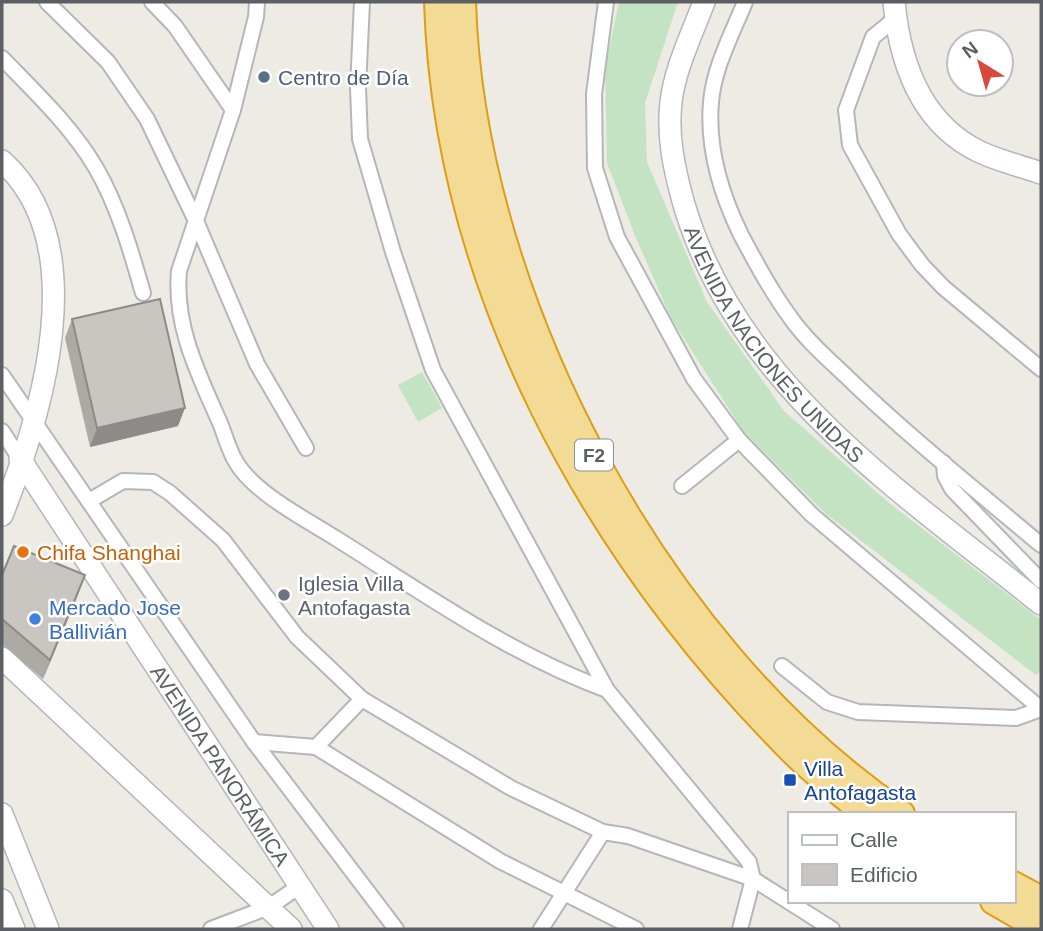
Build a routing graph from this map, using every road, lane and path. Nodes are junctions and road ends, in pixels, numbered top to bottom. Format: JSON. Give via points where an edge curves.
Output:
{"nodes":[{"id":1,"x":47,"y":2,"type":"edge"},
{"id":2,"x":152,"y":2,"type":"edge"},
{"id":3,"x":257,"y":2,"type":"edge"},
{"id":4,"x":362,"y":2,"type":"edge"},
{"id":5,"x":438,"y":2,"type":"edge"},
{"id":6,"x":462,"y":2,"type":"edge"},
{"id":7,"x":606,"y":2,"type":"edge"},
{"id":8,"x":704,"y":2,"type":"edge"},
{"id":9,"x":745,"y":2,"type":"edge"},
{"id":10,"x":895,"y":10,"type":"edge"},
{"id":11,"x":2,"y":58,"type":"edge"},
{"id":12,"x":233,"y":110,"type":"junction"},
{"id":13,"x":2,"y":161,"type":"edge"},
{"id":14,"x":1041,"y":173,"type":"edge"},
{"id":15,"x":196,"y":221,"type":"junction"},
{"id":16,"x":143,"y":293,"type":"dead end"},
{"id":17,"x":1041,"y":369,"type":"edge"},
{"id":18,"x":2,"y":375,"type":"edge"},
{"id":19,"x":32,"y":420,"type":"junction"},
{"id":20,"x":2,"y":431,"type":"edge"},
{"id":21,"x":739,"y":440,"type":"junction"},
{"id":22,"x":306,"y":448,"type":"dead end"},
{"id":23,"x":11,"y":462,"type":"edge"},
{"id":24,"x":944,"y":463,"type":"junction"},
{"id":25,"x":682,"y":486,"type":"dead end"},
{"id":26,"x":89,"y":501,"type":"junction"},
{"id":27,"x":2,"y":515,"type":"edge"},
{"id":28,"x":1041,"y":544,"type":"edge"},
{"id":29,"x":1041,"y":581,"type":"edge"},
{"id":30,"x":1041,"y":604,"type":"edge"},
{"id":31,"x":2,"y":659,"type":"edge"},
{"id":32,"x":782,"y":666,"type":"dead end"},
{"id":33,"x":607,"y":690,"type":"junction"},
{"id":34,"x":362,"y":699,"type":"junction"},
{"id":35,"x":1041,"y":709,"type":"edge"},
{"id":36,"x":254,"y":742,"type":"junction"},
{"id":37,"x":316,"y":747,"type":"junction"},
{"id":38,"x":864,"y":812,"type":"edge"},
{"id":39,"x":898,"y":812,"type":"edge"},
{"id":40,"x":2,"y":814,"type":"edge"},
{"id":41,"x":603,"y":832,"type":"junction"},
{"id":42,"x":753,"y":879,"type":"junction"},
{"id":43,"x":301,"y":885,"type":"junction"},
{"id":44,"x":1015,"y":886,"type":"edge"},
{"id":45,"x":566,"y":894,"type":"junction"},
{"id":46,"x":2,"y":900,"type":"edge"},
{"id":47,"x":1041,"y":900,"type":"edge"},
{"id":48,"x":788,"y":901,"type":"edge"},
{"id":49,"x":791,"y":903,"type":"edge"},
{"id":50,"x":997,"y":903,"type":"edge"},
{"id":51,"x":269,"y":907,"type":"junction"},
{"id":52,"x":1041,"y":928,"type":"edge"},
{"id":53,"x":13,"y":929,"type":"edge"},
{"id":54,"x":48,"y":929,"type":"edge"},
{"id":55,"x":211,"y":929,"type":"edge"},
{"id":56,"x":291,"y":929,"type":"edge"},
{"id":57,"x":328,"y":929,"type":"edge"},
{"id":58,"x":396,"y":929,"type":"edge"},
{"id":59,"x":541,"y":929,"type":"edge"},
{"id":60,"x":636,"y":929,"type":"edge"},
{"id":61,"x":740,"y":929,"type":"edge"},
{"id":62,"x":832,"y":929,"type":"edge"}],
"edges":[{"from":1,"to":15,"type":"street","via":[[108,62],[139,107]]},
{"from":2,"to":12,"type":"street","via":[[175,26]]},
{"from":3,"to":12,"type":"street"},
{"from":4,"to":33,"type":"street","via":[[360,139],[433,370]]},
{"from":5,"to":38,"type":"highway","number":"F2","via":[[442,82],[455,156],[480,248],[538,399],[600,511],[681,624],[792,750]]},
{"from":6,"to":39,"type":"highway","number":"F2","via":[[468,79],[501,241],[558,388],[619,502],[695,614],[744,671],[801,734]]},
{"from":7,"to":21,"type":"street","via":[[593,130],[595,168],[605,204],[632,267],[694,379]]},
{"from":8,"to":30,"type":"street","name":"AVENIDA NACIONES UNIDAS","via":[[679,68],[669,137],[691,229],[713,280],[792,393],[846,446]]},
{"from":9,"to":24,"type":"street","via":[[718,68],[711,102],[716,166],[725,202],[758,268],[791,318],[878,408]]},
{"from":10,"to":14,"type":"street","via":[[908,70],[934,118],[981,153]]},
{"from":10,"to":17,"type":"street","via":[[873,37],[846,110],[850,145],[899,234],[922,265]]},
{"from":11,"to":16,"type":"street","via":[[52,109],[96,168],[128,241]]},
{"from":12,"to":15,"type":"street"},
{"from":13,"to":19,"type":"street","via":[[30,196],[46,228],[52,258],[49,345]]},
{"from":15,"to":22,"type":"street","via":[[257,365]]},
{"from":15,"to":33,"type":"street","via":[[180,271],[181,325],[236,463],[256,485],[407,583],[538,659]]},
{"from":18,"to":19,"type":"street"},
{"from":19,"to":23,"type":"street"},
{"from":19,"to":26,"type":"street"},
{"from":20,"to":23,"type":"street"},
{"from":21,"to":25,"type":"street"},
{"from":21,"to":35,"type":"street","via":[[812,516]]},
{"from":23,"to":27,"type":"street"},
{"from":23,"to":43,"type":"street","name":"AVENIDA PANORÁMICA"},
{"from":24,"to":28,"type":"street"},
{"from":24,"to":29,"type":"street","via":[[952,489]]},
{"from":26,"to":34,"type":"street","via":[[123,481],[136,479],[153,482],[170,493],[223,540],[297,637]]},
{"from":26,"to":36,"type":"street"},
{"from":31,"to":51,"type":"street","name":"AVENIDA PANORÁMICA"},
{"from":32,"to":35,"type":"street","via":[[827,702],[858,712],[1016,718]]},
{"from":33,"to":42,"type":"street","via":[[740,848]]},
{"from":34,"to":37,"type":"street"},
{"from":34,"to":41,"type":"street","via":[[511,788]]},
{"from":36,"to":37,"type":"street"},
{"from":36,"to":58,"type":"street"},
{"from":37,"to":45,"type":"street","via":[[500,861]]},
{"from":40,"to":54,"type":"street"},
{"from":41,"to":42,"type":"street","via":[[628,836]]},
{"from":41,"to":45,"type":"street"},
{"from":42,"to":48,"type":"street"},
{"from":42,"to":61,"type":"street"},
{"from":43,"to":51,"type":"street"},
{"from":43,"to":57,"type":"street","name":"AVENIDA PANORÁMICA"},
{"from":44,"to":47,"type":"highway"},
{"from":45,"to":59,"type":"street"},
{"from":45,"to":60,"type":"street"},
{"from":46,"to":53,"type":"street"},
{"from":49,"to":62,"type":"street"},
{"from":50,"to":52,"type":"highway"},
{"from":51,"to":55,"type":"street"},
{"from":51,"to":56,"type":"street","name":"AVENIDA PANORÁMICA"}]}
